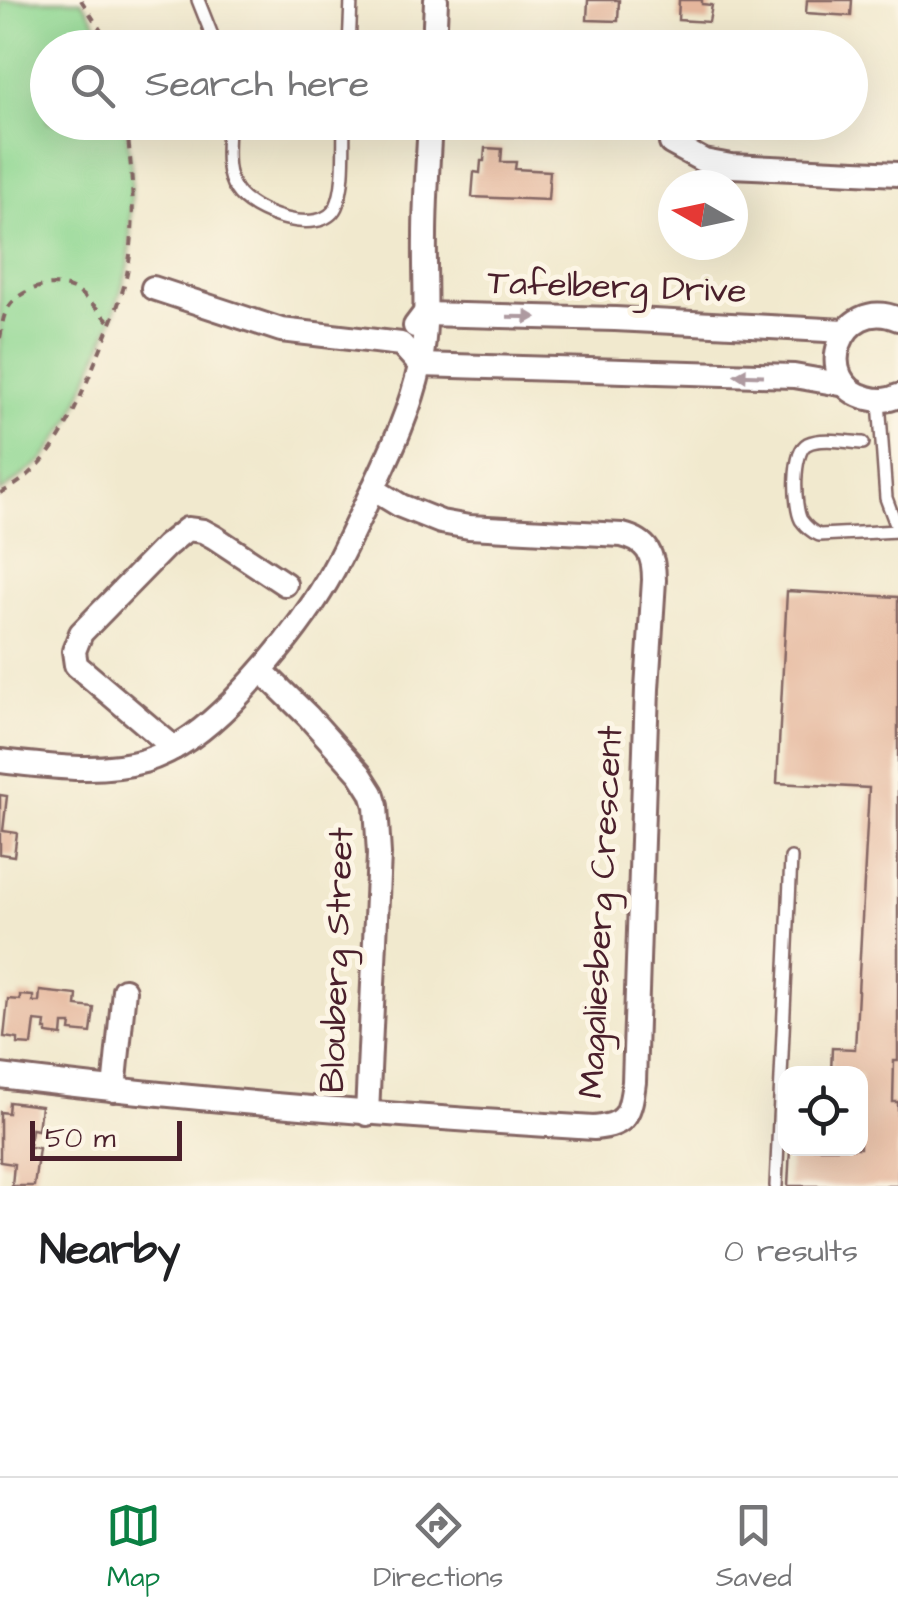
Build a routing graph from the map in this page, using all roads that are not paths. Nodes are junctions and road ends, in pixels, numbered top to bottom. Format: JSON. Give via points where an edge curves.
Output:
{"nodes":[{"id":1,"x":198,"y":0,"type":"edge"},
{"id":2,"x":351,"y":0,"type":"edge"},
{"id":3,"x":436,"y":0,"type":"edge"},
{"id":4,"x":210,"y":30,"type":"edge"},
{"id":5,"x":350,"y":30,"type":"edge"},
{"id":6,"x":435,"y":30,"type":"edge"},
{"id":7,"x":228,"y":140,"type":"edge"},
{"id":8,"x":343,"y":140,"type":"edge"},
{"id":9,"x":429,"y":140,"type":"edge"},
{"id":10,"x":671,"y":144,"type":"dead end"},
{"id":11,"x":898,"y":174,"type":"edge"},
{"id":12,"x":152,"y":288,"type":"dead end"},
{"id":13,"x":424,"y":314,"type":"junction"},
{"id":14,"x":898,"y":318,"type":"edge"},
{"id":15,"x":845,"y":331,"type":"junction"},
{"id":16,"x":401,"y":344,"type":"junction"},
{"id":17,"x":420,"y":365,"type":"junction"},
{"id":18,"x":846,"y":385,"type":"junction"},
{"id":19,"x":889,"y":398,"type":"edge"},
{"id":20,"x":863,"y":443,"type":"dead end"},
{"id":21,"x":373,"y":489,"type":"junction"},
{"id":22,"x":898,"y":530,"type":"edge"},
{"id":23,"x":285,"y":584,"type":"dead end"},
{"id":24,"x":262,"y":671,"type":"junction"},
{"id":25,"x":174,"y":748,"type":"junction"},
{"id":26,"x":0,"y":761,"type":"edge"},
{"id":27,"x":791,"y":858,"type":"dead end"},
{"id":28,"x":124,"y":990,"type":"dead end"},
{"id":29,"x":0,"y":1076,"type":"edge"},
{"id":30,"x":114,"y":1090,"type":"junction"},
{"id":31,"x":367,"y":1114,"type":"junction"},
{"id":32,"x":776,"y":1186,"type":"edge"}],
"edges":[{"from":1,"to":4,"type":"lane"},
{"from":2,"to":5,"type":"lane"},
{"from":3,"to":6,"type":"street"},
{"from":7,"to":8,"type":"lane","via":[[230,179],[244,201],[304,222],[322,221],[336,208]]},
{"from":9,"to":13,"type":"street"},
{"from":10,"to":11,"type":"street","via":[[731,166]]},
{"from":12,"to":16,"type":"street","via":[[281,330]]},
{"from":13,"to":15,"type":"street","name":"Tafelberg Drive","one_way":true},
{"from":13,"to":16,"type":"street"},
{"from":13,"to":17,"type":"street"},
{"from":14,"to":15,"type":"street","via":[[866,316]]},
{"from":15,"to":18,"type":"street","via":[[836,358]]},
{"from":16,"to":17,"type":"street"},
{"from":18,"to":17,"type":"street","one_way":true,"via":[[794,376]]},
{"from":17,"to":21,"type":"street"},
{"from":18,"to":19,"type":"street","via":[[858,396]]},
{"from":19,"to":22,"type":"lane","via":[[886,498]]},
{"from":20,"to":22,"type":"lane","via":[[802,447],[800,518],[820,535]]},
{"from":21,"to":24,"type":"street","via":[[315,600]]},
{"from":21,"to":31,"type":"street","name":"Magaliesberg Crescent","via":[[442,522],[634,538],[649,548],[654,580],[629,1112],[618,1124],[594,1128]]},
{"from":23,"to":25,"type":"street","via":[[214,537],[187,529],[81,634],[76,665]]},
{"from":24,"to":25,"type":"street"},
{"from":24,"to":31,"type":"street","name":"Blouberg Street","via":[[360,774],[376,806]]},
{"from":25,"to":26,"type":"street","via":[[115,766]]},
{"from":27,"to":32,"type":"lane"},
{"from":28,"to":30,"type":"street"},
{"from":29,"to":30,"type":"street","name":"Magaliesberg Crescent"},
{"from":30,"to":31,"type":"street","name":"Magaliesberg Crescent"}]}
